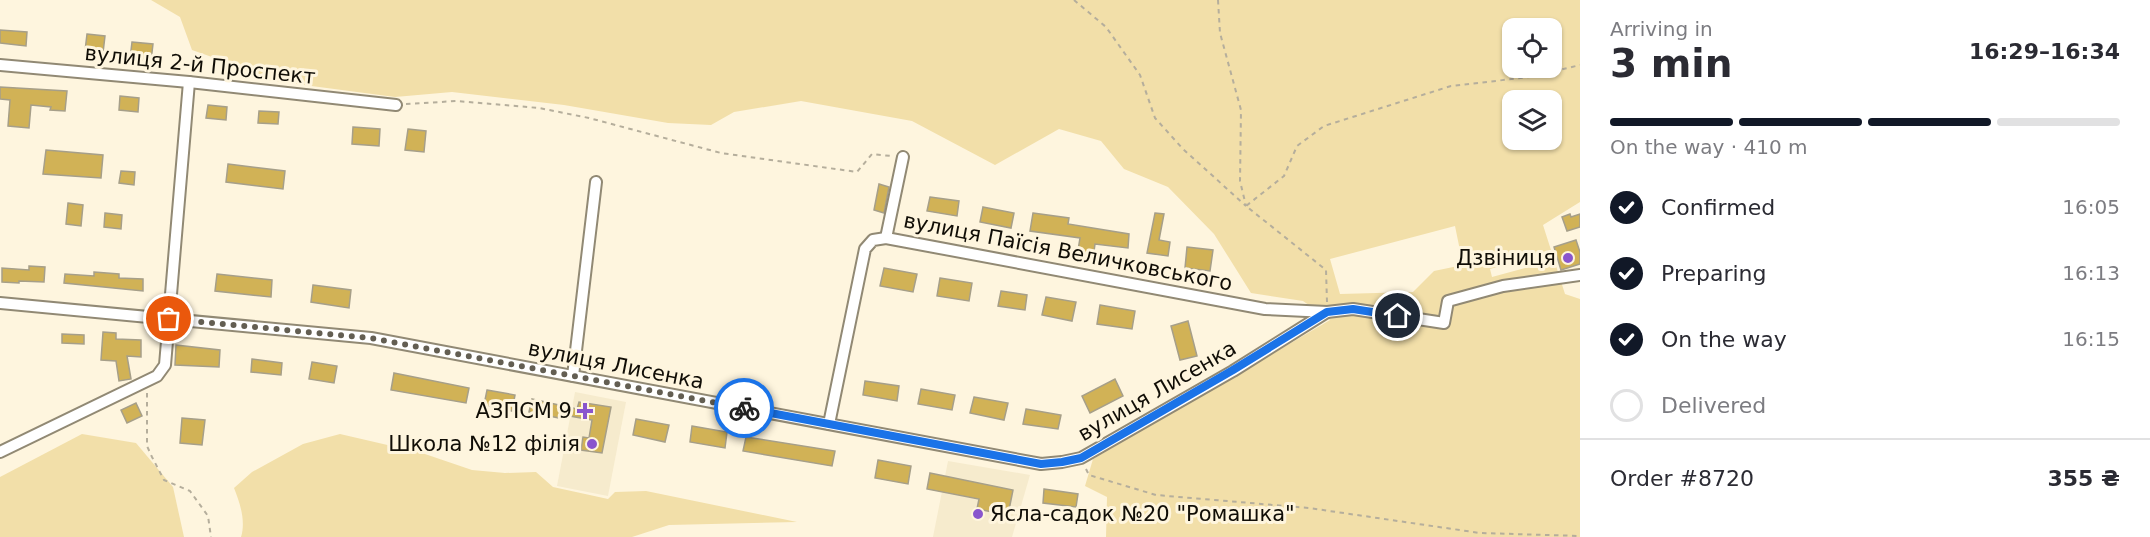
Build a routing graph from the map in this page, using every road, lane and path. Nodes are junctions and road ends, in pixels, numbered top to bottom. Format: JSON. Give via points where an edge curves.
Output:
{"nodes":[{"id":1,"x":1074,"y":0,"type":"edge"},
{"id":2,"x":1218,"y":0,"type":"edge"},
{"id":3,"x":0,"y":65,"type":"edge"},
{"id":4,"x":1580,"y":65,"type":"edge"},
{"id":5,"x":189,"y":82,"type":"junction"},
{"id":6,"x":396,"y":105,"type":"joint"},
{"id":7,"x":903,"y":157,"type":"joint"},
{"id":8,"x":596,"y":182,"type":"dead end"},
{"id":9,"x":1246,"y":206,"type":"junction"},
{"id":10,"x":886,"y":238,"type":"junction"},
{"id":11,"x":1580,"y":275,"type":"edge"},
{"id":12,"x":0,"y":303,"type":"edge"},
{"id":13,"x":1327,"y":312,"type":"junction"},
{"id":14,"x":169,"y":319,"type":"junction"},
{"id":15,"x":157,"y":376,"type":"junction"},
{"id":16,"x":573,"y":376,"type":"junction"},
{"id":17,"x":829,"y":424,"type":"junction"},
{"id":18,"x":0,"y":452,"type":"edge"},
{"id":19,"x":1089,"y":475,"type":"dead end"},
{"id":20,"x":1580,"y":536,"type":"edge"},
{"id":21,"x":211,"y":537,"type":"edge"}],
"edges":[{"from":1,"to":9,"type":"path","via":[[1106,27],[1140,75],[1155,118]]},
{"from":2,"to":9,"type":"path","via":[[1220,33],[1241,110],[1240,181]]},
{"from":3,"to":5,"type":"street","name":"вулиця 2-й Проспект"},
{"from":4,"to":9,"type":"path","via":[[1530,77],[1451,86],[1324,126],[1297,146],[1284,176]]},
{"from":5,"to":6,"type":"street","name":"вулиця 2-й Проспект"},
{"from":5,"to":14,"type":"street"},
{"from":6,"to":7,"type":"path","via":[[457,101],[539,108],[721,153],[857,172],[872,154]]},
{"from":7,"to":10,"type":"street"},
{"from":8,"to":16,"type":"street"},
{"from":9,"to":13,"type":"path","via":[[1326,270]]},
{"from":10,"to":13,"type":"street","name":"вулиця Паїсія Величковського","via":[[1265,309]]},
{"from":10,"to":17,"type":"street","name":"вулиця Паїсія Величковського","via":[[873,240],[865,249]]},
{"from":11,"to":13,"type":"street","name":"вулиця Паїсія Величковського","via":[[1503,286],[1448,301],[1444,323],[1353,309]]},
{"from":12,"to":14,"type":"street","name":"вулиця Лисенка"},
{"from":13,"to":17,"type":"street","name":"вулиця Лисенка","via":[[1081,458],[1041,464]]},
{"from":14,"to":15,"type":"street","via":[[165,365]]},
{"from":14,"to":16,"type":"street","name":"вулиця Лисенка","via":[[371,338]]},
{"from":15,"to":18,"type":"street"},
{"from":15,"to":21,"type":"path","via":[[147,386],[147,446],[164,480],[190,491],[202,507],[208,516]]},
{"from":16,"to":17,"type":"street","name":"вулиця Лисенка"},
{"from":19,"to":20,"type":"path","via":[[1156,495],[1309,508],[1480,532]]}]}
